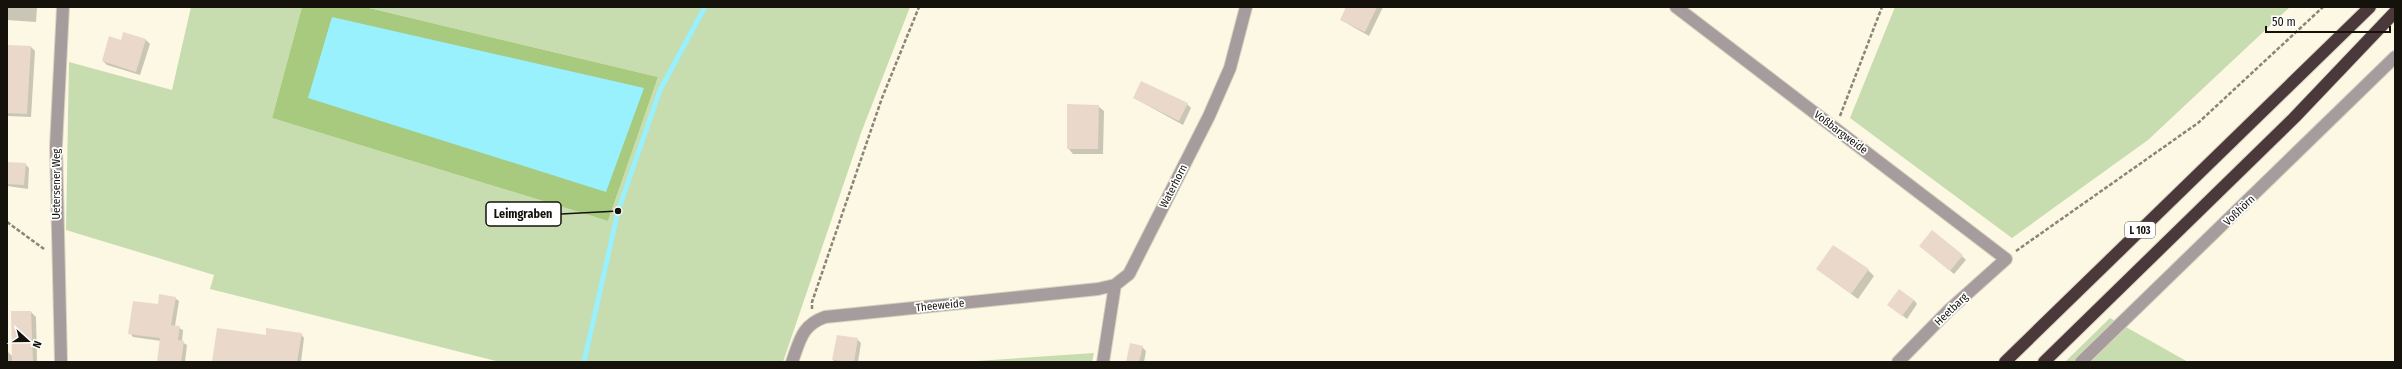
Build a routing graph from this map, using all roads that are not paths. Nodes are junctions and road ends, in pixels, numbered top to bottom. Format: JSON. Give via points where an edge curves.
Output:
{"nodes":[{"id":1,"x":63,"y":7,"type":"edge"},
{"id":2,"x":1246,"y":7,"type":"edge"},
{"id":3,"x":1676,"y":7,"type":"edge"},
{"id":4,"x":2370,"y":7,"type":"edge"},
{"id":5,"x":2395,"y":12,"type":"edge"},
{"id":6,"x":2395,"y":57,"type":"edge"},
{"id":7,"x":2006,"y":258,"type":"joint"},
{"id":8,"x":1115,"y":285,"type":"junction"},
{"id":9,"x":61,"y":362,"type":"edge"},
{"id":10,"x":792,"y":362,"type":"edge"},
{"id":11,"x":1103,"y":362,"type":"edge"},
{"id":12,"x":1898,"y":362,"type":"edge"},
{"id":13,"x":2005,"y":362,"type":"edge"},
{"id":14,"x":2044,"y":362,"type":"edge"},
{"id":15,"x":2081,"y":362,"type":"edge"}],
"edges":[{"from":1,"to":9,"type":"street","name":"Uetersener Weg","via":[[56,146]]},
{"from":2,"to":8,"type":"street","name":"Waterhorn","via":[[1230,68],[1209,116],[1128,274]]},
{"from":3,"to":7,"type":"street","name":"Voßbargweide"},
{"from":4,"to":13,"type":"highway","number":"L 103"},
{"from":5,"to":14,"type":"highway","number":"L 103","via":[[2294,118]]},
{"from":6,"to":15,"type":"street","name":"Voßhörn"},
{"from":7,"to":12,"type":"street","name":"Heetbarg","via":[[1949,310]]},
{"from":8,"to":10,"type":"street","name":"Theeweide","via":[[1098,289],[825,316],[812,322],[802,334]]},
{"from":8,"to":11,"type":"street"}]}
